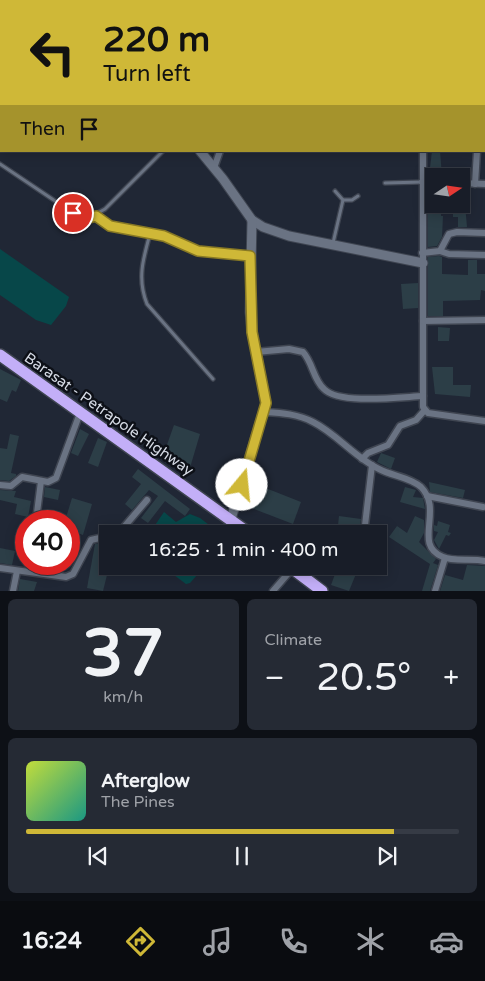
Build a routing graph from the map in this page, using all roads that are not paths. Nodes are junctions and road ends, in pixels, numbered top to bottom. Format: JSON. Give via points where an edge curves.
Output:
{"nodes":[{"id":1,"x":163,"y":152,"type":"edge"},
{"id":2,"x":201,"y":152,"type":"edge"},
{"id":3,"x":220,"y":152,"type":"edge"},
{"id":4,"x":422,"y":152,"type":"edge"},
{"id":5,"x":477,"y":152,"type":"edge"},
{"id":6,"x":0,"y":164,"type":"edge"},
{"id":7,"x":214,"y":168,"type":"junction"},
{"id":8,"x":422,"y":182,"type":"junction"},
{"id":9,"x":385,"y":183,"type":"dead end"},
{"id":10,"x":470,"y":184,"type":"edge"},
{"id":11,"x":475,"y":184,"type":"junction"},
{"id":12,"x":485,"y":184,"type":"edge"},
{"id":13,"x":335,"y":191,"type":"dead end"},
{"id":14,"x":358,"y":196,"type":"dead end"},
{"id":15,"x":343,"y":200,"type":"junction"},
{"id":16,"x":96,"y":216,"type":"junction"},
{"id":17,"x":252,"y":220,"type":"junction"},
{"id":18,"x":485,"y":233,"type":"edge"},
{"id":19,"x":150,"y":234,"type":"junction"},
{"id":20,"x":333,"y":244,"type":"junction"},
{"id":21,"x":440,"y":251,"type":"junction"},
{"id":22,"x":422,"y":253,"type":"junction"},
{"id":23,"x":250,"y":256,"type":"junction"},
{"id":24,"x":485,"y":256,"type":"edge"},
{"id":25,"x":423,"y":263,"type":"junction"},
{"id":26,"x":485,"y":320,"type":"edge"},
{"id":27,"x":424,"y":321,"type":"junction"},
{"id":28,"x":256,"y":352,"type":"junction"},
{"id":29,"x":2,"y":359,"type":"edge"},
{"id":30,"x":213,"y":379,"type":"dead end"},
{"id":31,"x":423,"y":396,"type":"junction"},
{"id":32,"x":424,"y":411,"type":"junction"},
{"id":33,"x":265,"y":412,"type":"junction"},
{"id":34,"x":80,"y":413,"type":"junction"},
{"id":35,"x":485,"y":421,"type":"edge"},
{"id":36,"x":362,"y":459,"type":"junction"},
{"id":37,"x":372,"y":465,"type":"junction"},
{"id":38,"x":41,"y":481,"type":"junction"},
{"id":39,"x":0,"y":485,"type":"edge"},
{"id":40,"x":427,"y":496,"type":"junction"},
{"id":41,"x":147,"y":500,"type":"dead end"},
{"id":42,"x":483,"y":507,"type":"dead end"},
{"id":43,"x":37,"y":510,"type":"edge"},
{"id":44,"x":231,"y":519,"type":"junction"},
{"id":45,"x":126,"y":525,"type":"edge"},
{"id":46,"x":239,"y":525,"type":"edge"},
{"id":47,"x":365,"y":525,"type":"edge"},
{"id":48,"x":99,"y":538,"type":"edge"},
{"id":49,"x":445,"y":558,"type":"junction"},
{"id":50,"x":80,"y":561,"type":"edge"},
{"id":51,"x":485,"y":561,"type":"edge"},
{"id":52,"x":0,"y":568,"type":"edge"},
{"id":53,"x":15,"y":571,"type":"edge"},
{"id":54,"x":16,"y":575,"type":"edge"},
{"id":55,"x":46,"y":575,"type":"edge"},
{"id":56,"x":68,"y":575,"type":"edge"},
{"id":57,"x":284,"y":575,"type":"edge"},
{"id":58,"x":301,"y":575,"type":"edge"},
{"id":59,"x":13,"y":591,"type":"edge"},
{"id":60,"x":273,"y":591,"type":"edge"},
{"id":61,"x":322,"y":591,"type":"edge"},
{"id":62,"x":435,"y":591,"type":"edge"}],
"edges":[{"from":1,"to":16,"type":"lane"},
{"from":2,"to":7,"type":"street"},
{"from":3,"to":7,"type":"street"},
{"from":4,"to":8,"type":"street"},
{"from":5,"to":11,"type":"street"},
{"from":6,"to":16,"type":"lane","via":[[73,213],[89,218]]},
{"from":7,"to":17,"type":"street"},
{"from":8,"to":9,"type":"lane"},
{"from":8,"to":22,"type":"street"},
{"from":10,"to":11,"type":"street"},
{"from":11,"to":12,"type":"street"},
{"from":13,"to":15,"type":"lane"},
{"from":14,"to":15,"type":"lane"},
{"from":15,"to":20,"type":"lane"},
{"from":16,"to":19,"type":"lane","via":[[110,226]]},
{"from":17,"to":20,"type":"street","via":[[275,232]]},
{"from":17,"to":23,"type":"street"},
{"from":18,"to":21,"type":"street","via":[[448,234]]},
{"from":19,"to":23,"type":"lane","via":[[173,239],[207,253]]},
{"from":19,"to":30,"type":"lane","via":[[141,270],[142,292],[148,304]]},
{"from":20,"to":25,"type":"street"},
{"from":21,"to":22,"type":"street"},
{"from":21,"to":24,"type":"street"},
{"from":22,"to":25,"type":"street"},
{"from":23,"to":28,"type":"street","via":[[250,312]]},
{"from":25,"to":27,"type":"street"},
{"from":26,"to":27,"type":"street"},
{"from":27,"to":31,"type":"street"},
{"from":28,"to":31,"type":"street","via":[[304,352],[319,383],[330,394],[345,397]]},
{"from":28,"to":33,"type":"street","via":[[266,393]]},
{"from":29,"to":34,"type":"highway","name":"Barasat - Petrapole Highway"},
{"from":31,"to":32,"type":"street"},
{"from":32,"to":35,"type":"street"},
{"from":32,"to":36,"type":"street","via":[[416,420],[400,426],[388,445]]},
{"from":33,"to":36,"type":"street","via":[[308,419]]},
{"from":33,"to":44,"type":"street"},
{"from":34,"to":38,"type":"street","via":[[56,478]]},
{"from":34,"to":44,"type":"highway","name":"Barasat - Petrapole Highway"},
{"from":36,"to":37,"type":"street"},
{"from":37,"to":40,"type":"street","via":[[415,483]]},
{"from":37,"to":47,"type":"street"},
{"from":38,"to":39,"type":"street","via":[[22,477],[11,486]]},
{"from":38,"to":43,"type":"street"},
{"from":40,"to":42,"type":"street"},
{"from":40,"to":49,"type":"street","via":[[432,517],[428,543],[434,552]]},
{"from":41,"to":45,"type":"street"},
{"from":44,"to":46,"type":"highway","name":"Barasat - Petrapole Highway"},
{"from":48,"to":50,"type":"street","via":[[91,540]]},
{"from":49,"to":51,"type":"street"},
{"from":49,"to":62,"type":"street"},
{"from":52,"to":53,"type":"street"},
{"from":54,"to":59,"type":"street"},
{"from":55,"to":56,"type":"street"},
{"from":57,"to":60,"type":"street"},
{"from":58,"to":61,"type":"highway"}]}
